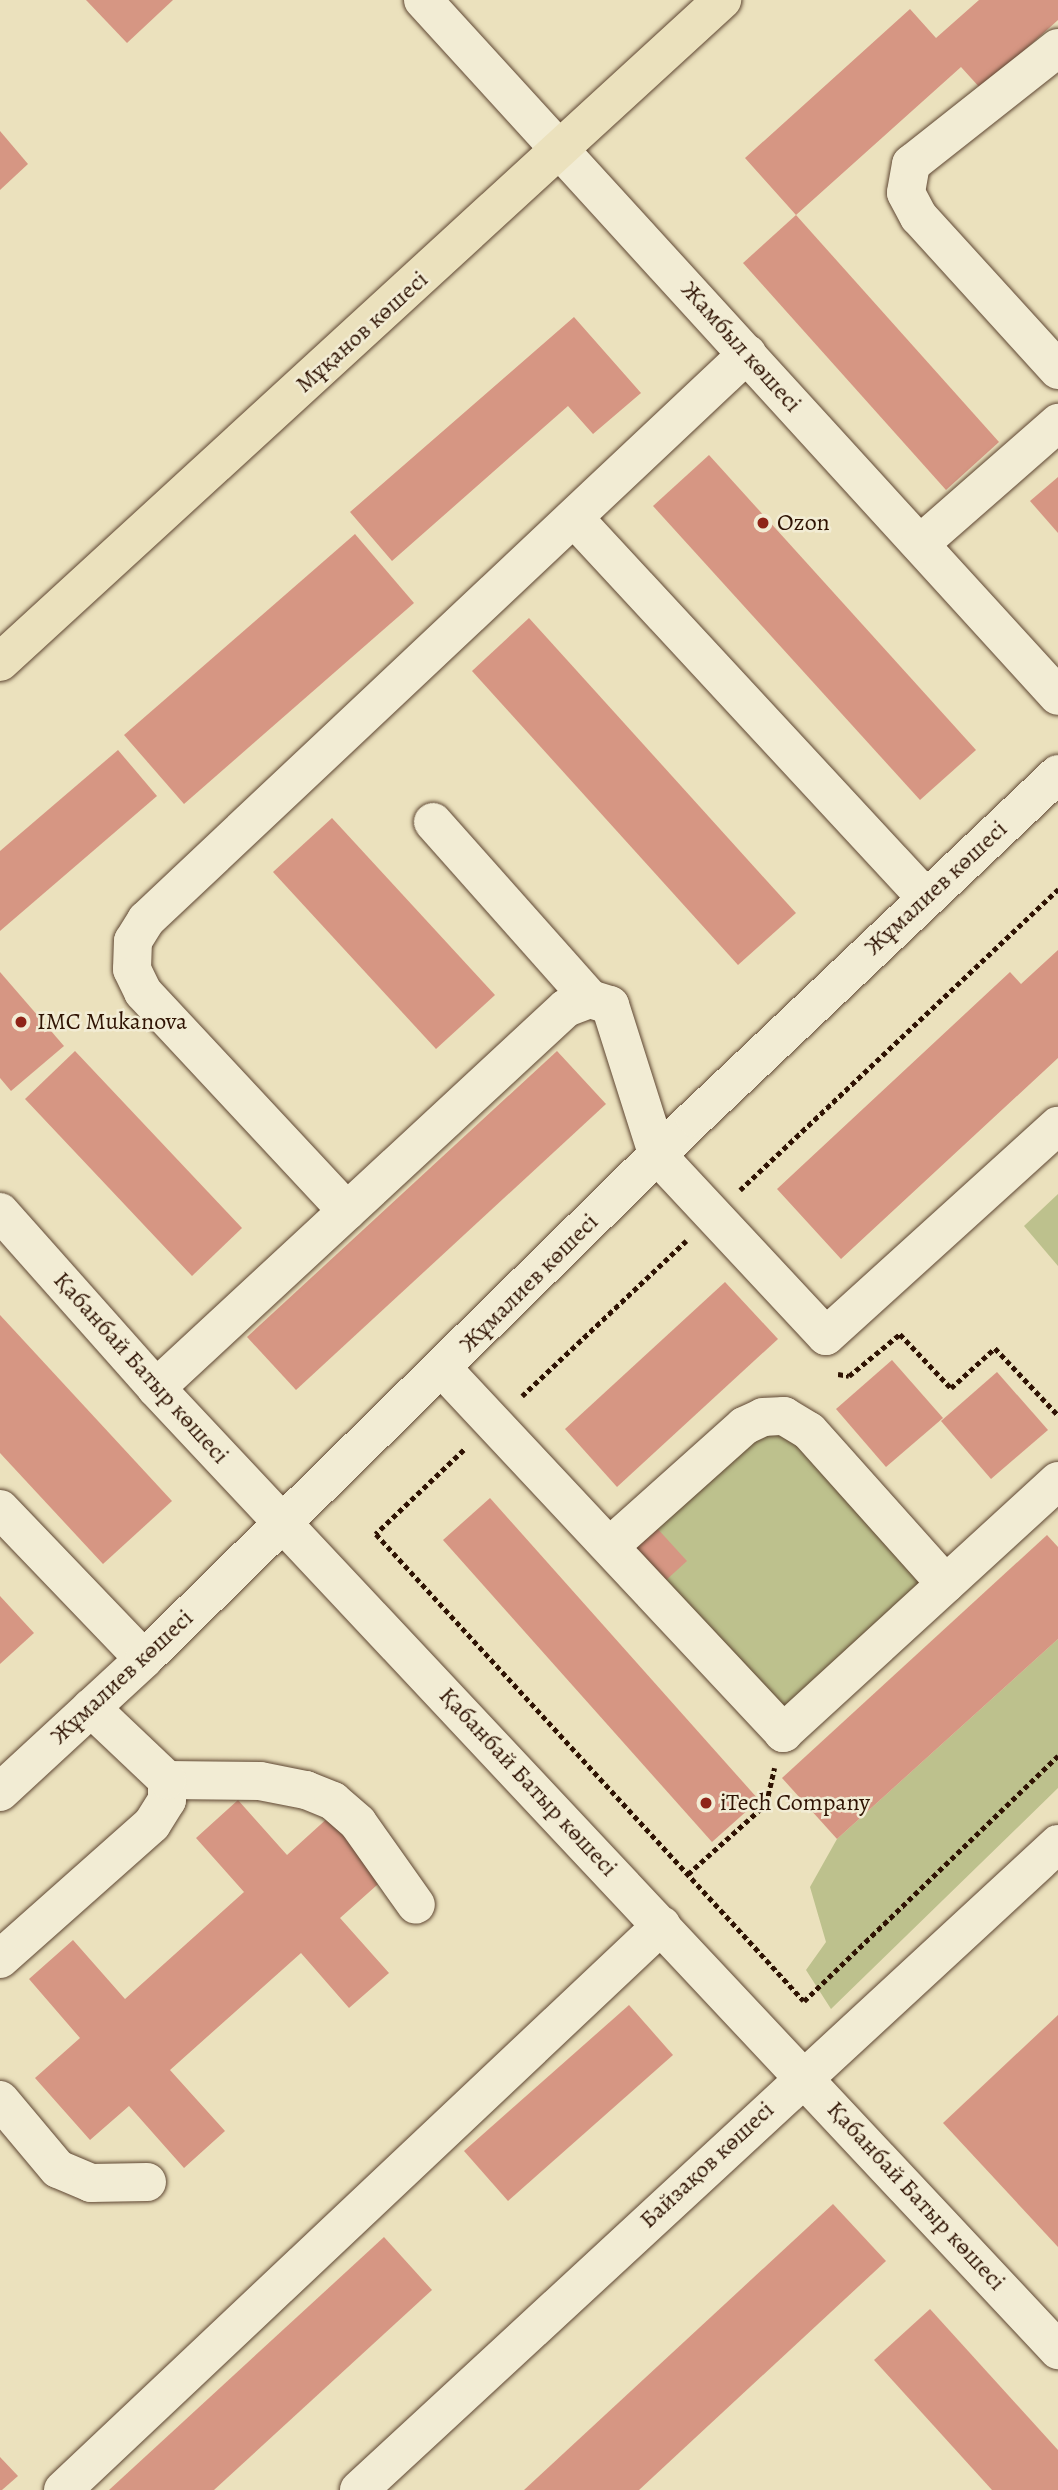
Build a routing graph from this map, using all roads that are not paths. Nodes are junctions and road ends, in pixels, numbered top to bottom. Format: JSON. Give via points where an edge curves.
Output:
{"nodes":[{"id":1,"x":422,"y":0,"type":"edge"},
{"id":2,"x":722,"y":0,"type":"edge"},
{"id":3,"x":1058,"y":48,"type":"edge"},
{"id":4,"x":562,"y":150,"type":"junction"},
{"id":5,"x":747,"y":354,"type":"junction"},
{"id":6,"x":1058,"y":370,"type":"edge"},
{"id":7,"x":1058,"y":423,"type":"edge"},
{"id":8,"x":574,"y":517,"type":"junction"},
{"id":9,"x":920,"y":544,"type":"junction"},
{"id":10,"x":0,"y":662,"type":"edge"},
{"id":11,"x":1056,"y":689,"type":"edge"},
{"id":12,"x":1058,"y":774,"type":"edge"},
{"id":13,"x":433,"y":822,"type":"dead end"},
{"id":14,"x":926,"y":898,"type":"junction"},
{"id":15,"x":590,"y":999,"type":"junction"},
{"id":16,"x":1058,"y":1126,"type":"edge"},
{"id":17,"x":657,"y":1156,"type":"junction"},
{"id":18,"x":346,"y":1211,"type":"junction"},
{"id":19,"x":0,"y":1212,"type":"edge"},
{"id":20,"x":442,"y":1368,"type":"junction"},
{"id":21,"x":156,"y":1388,"type":"junction"},
{"id":22,"x":1058,"y":1481,"type":"edge"},
{"id":23,"x":0,"y":1509,"type":"edge"},
{"id":24,"x":282,"y":1522,"type":"junction"},
{"id":25,"x":610,"y":1546,"type":"junction"},
{"id":26,"x":946,"y":1584,"type":"junction"},
{"id":27,"x":144,"y":1659,"type":"junction"},
{"id":28,"x":91,"y":1708,"type":"junction"},
{"id":29,"x":167,"y":1780,"type":"junction"},
{"id":30,"x":0,"y":1792,"type":"edge"},
{"id":31,"x":1058,"y":1844,"type":"edge"},
{"id":32,"x":416,"y":1905,"type":"dead end"},
{"id":33,"x":662,"y":1924,"type":"junction"},
{"id":34,"x":0,"y":1959,"type":"edge"},
{"id":35,"x":803,"y":2075,"type":"junction"},
{"id":36,"x":0,"y":2100,"type":"edge"},
{"id":37,"x":147,"y":2182,"type":"dead end"},
{"id":38,"x":1058,"y":2350,"type":"edge"},
{"id":39,"x":64,"y":2490,"type":"edge"},
{"id":40,"x":359,"y":2490,"type":"edge"}],
"edges":[{"from":1,"to":4,"type":"street","name":"Жамбыл көшесі"},
{"from":2,"to":4,"type":"main road","name":"Мұқанов көшесі"},
{"from":3,"to":6,"type":"street","via":[[911,164],[906,193],[919,217]]},
{"from":4,"to":5,"type":"street","name":"Жамбыл көшесі"},
{"from":4,"to":10,"type":"main road","name":"Мұқанов көшесі"},
{"from":5,"to":8,"type":"street"},
{"from":5,"to":9,"type":"street","name":"Жамбыл көшесі"},
{"from":7,"to":9,"type":"street"},
{"from":8,"to":14,"type":"street"},
{"from":8,"to":18,"type":"street","via":[[146,920],[133,941],[132,969],[143,992]]},
{"from":9,"to":11,"type":"street","name":"Жамбыл көшесі"},
{"from":12,"to":14,"type":"street","name":"Жұмалиев көшесі"},
{"from":13,"to":15,"type":"street"},
{"from":14,"to":17,"type":"street","name":"Жұмалиев көшесі"},
{"from":15,"to":17,"type":"street","via":[[610,1005]]},
{"from":15,"to":18,"type":"street","via":[[566,1007]]},
{"from":16,"to":17,"type":"street","via":[[825,1336]]},
{"from":17,"to":20,"type":"street","name":"Жұмалиев көшесі"},
{"from":18,"to":21,"type":"street"},
{"from":19,"to":21,"type":"street","name":"Қабанбай Батыр көшесі"},
{"from":20,"to":24,"type":"street","name":"Жұмалиев көшесі"},
{"from":20,"to":25,"type":"street"},
{"from":21,"to":24,"type":"street","name":"Қабанбай Батыр көшесі"},
{"from":22,"to":26,"type":"street"},
{"from":23,"to":27,"type":"street"},
{"from":24,"to":27,"type":"street","name":"Жұмалиев көшесі"},
{"from":24,"to":33,"type":"street","name":"Қабанбай Батыр көшесі"},
{"from":25,"to":26,"type":"street","via":[[744,1426],[763,1417],[784,1416],[808,1431]]},
{"from":25,"to":26,"type":"street","via":[[783,1733]]},
{"from":27,"to":28,"type":"street","name":"Жұмалиев көшесі"},
{"from":28,"to":29,"type":"street"},
{"from":28,"to":30,"type":"street","name":"Жұмалиев көшесі"},
{"from":29,"to":32,"type":"street","via":[[260,1781],[306,1790],[332,1801],[358,1823]]},
{"from":29,"to":34,"type":"street","via":[[167,1800],[152,1824]]},
{"from":31,"to":35,"type":"street","name":"Байзақов көшесі"},
{"from":33,"to":35,"type":"street","name":"Қабанбай Батыр көшесі"},
{"from":33,"to":39,"type":"street"},
{"from":35,"to":38,"type":"street","name":"Қабанбай Батыр көшесі"},
{"from":35,"to":40,"type":"street","name":"Байзақов көшесі"},
{"from":36,"to":37,"type":"street","via":[[58,2169],[91,2183]]}]}
